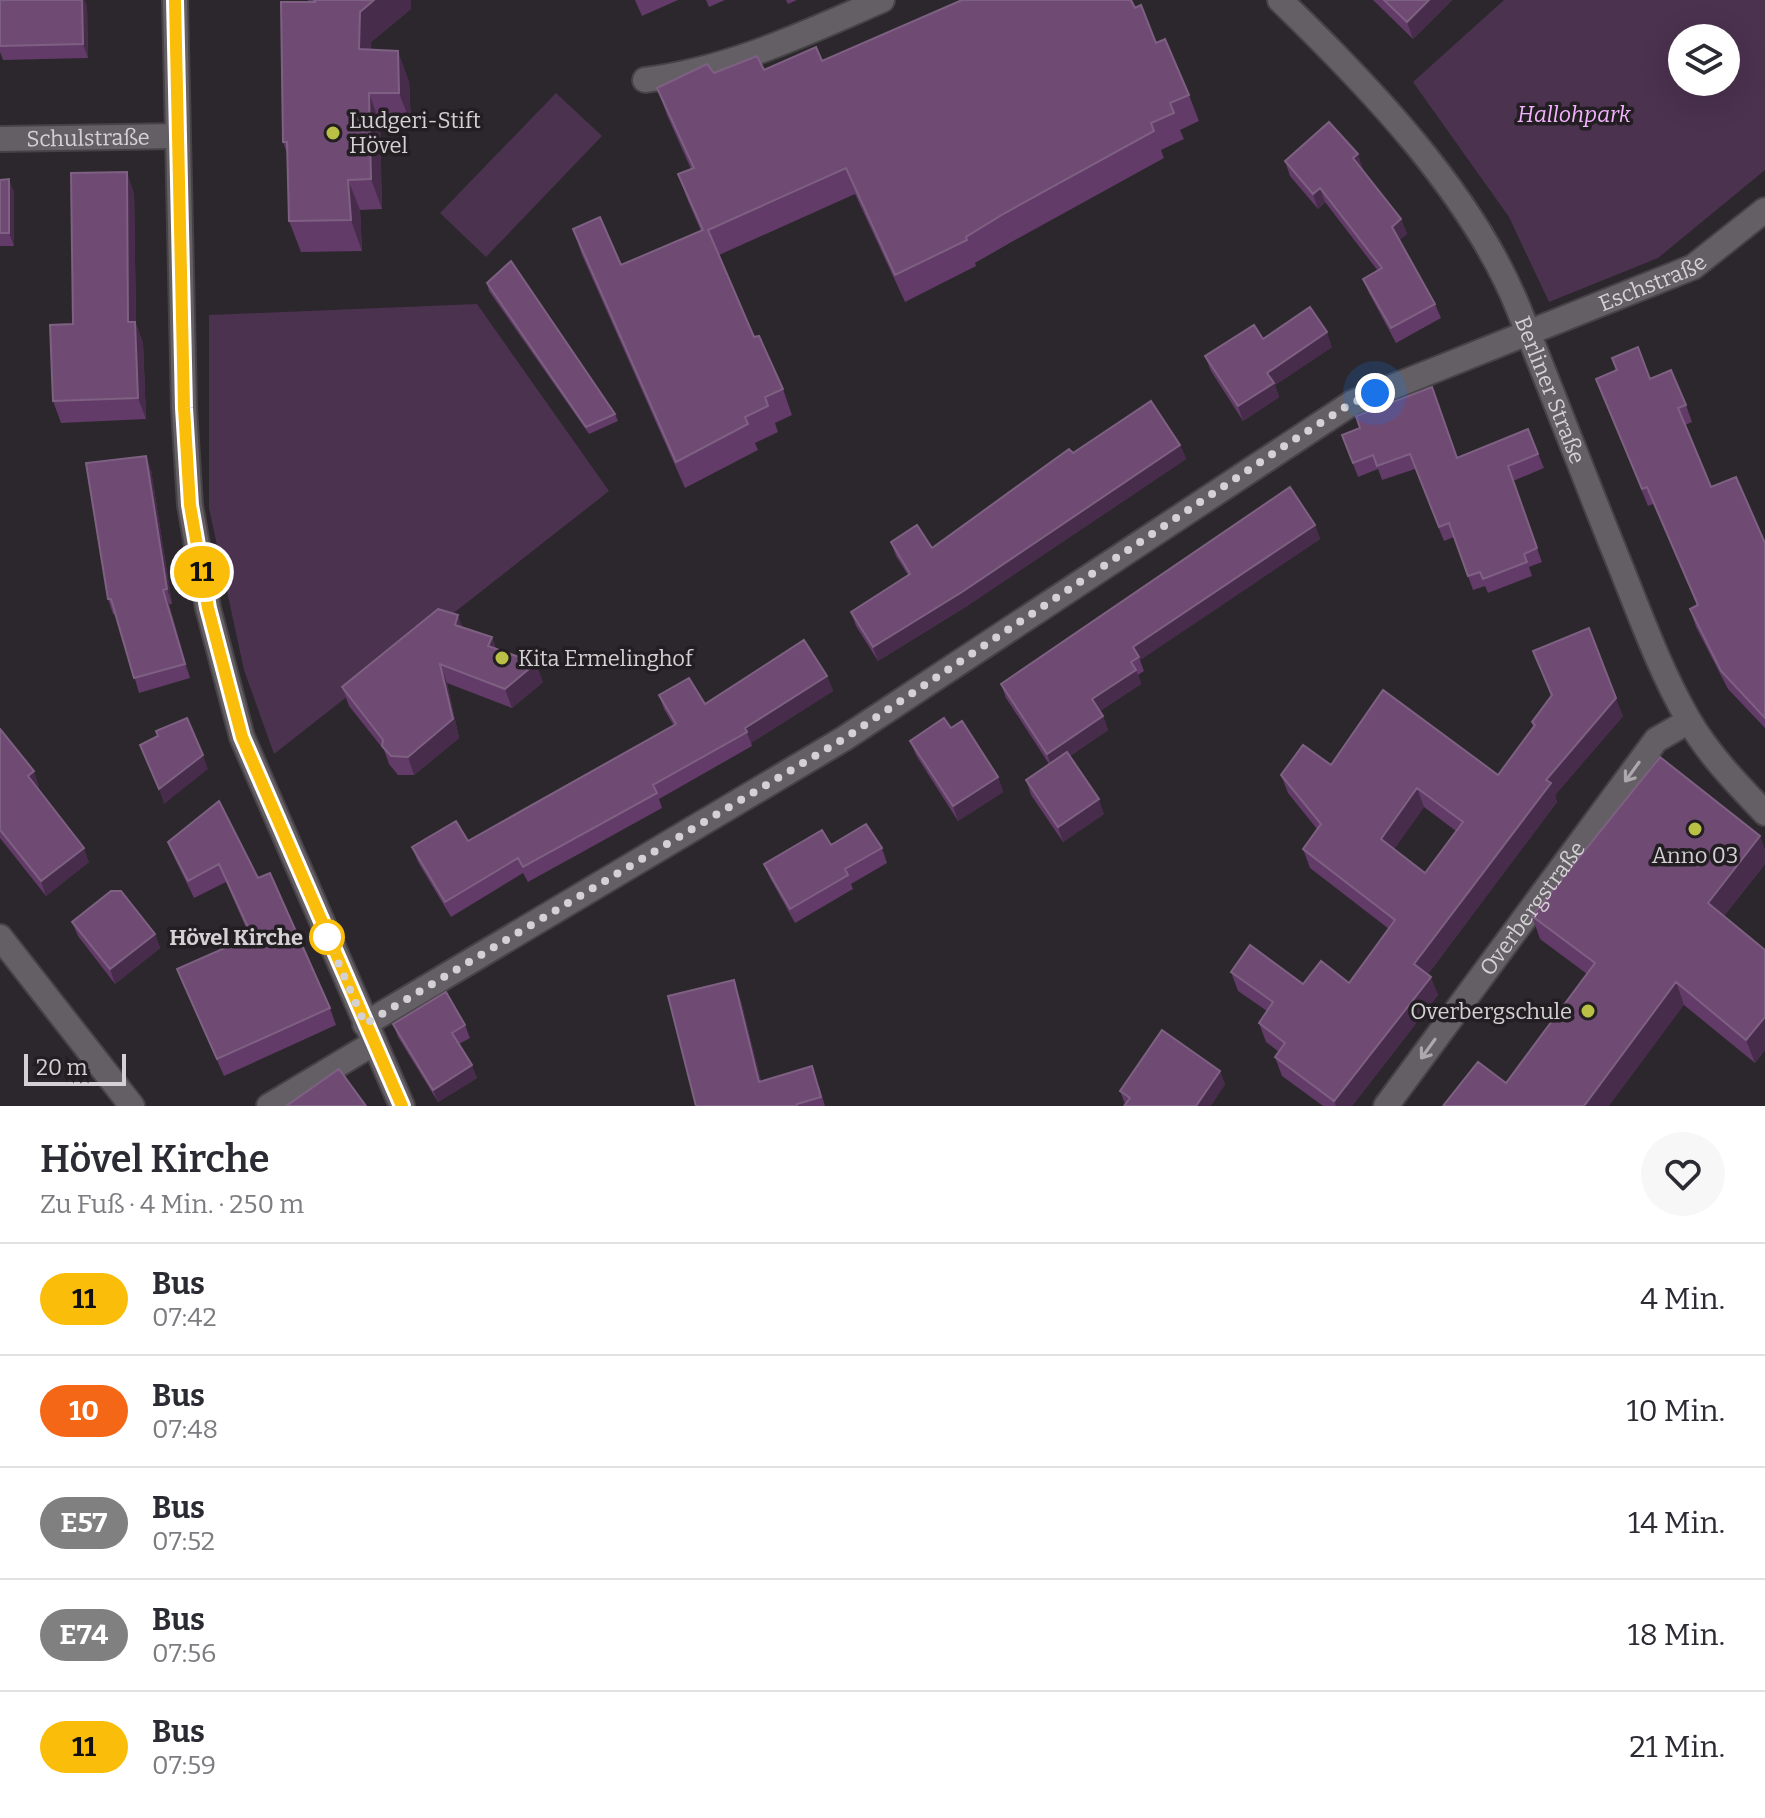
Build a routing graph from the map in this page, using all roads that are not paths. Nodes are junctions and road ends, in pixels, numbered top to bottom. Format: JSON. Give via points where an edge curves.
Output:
{"nodes":[{"id":1,"x":175,"y":0,"type":"edge"},
{"id":2,"x":882,"y":0,"type":"edge"},
{"id":3,"x":1280,"y":0,"type":"edge"},
{"id":4,"x":645,"y":80,"type":"dead end"},
{"id":5,"x":177,"y":136,"type":"junction"},
{"id":6,"x":0,"y":139,"type":"edge"},
{"id":7,"x":1765,"y":210,"type":"edge"},
{"id":8,"x":1527,"y":335,"type":"junction"},
{"id":9,"x":1689,"y":721,"type":"junction"},
{"id":10,"x":1765,"y":813,"type":"edge"},
{"id":11,"x":0,"y":937,"type":"edge"},
{"id":12,"x":370,"y":1034,"type":"junction"},
{"id":13,"x":132,"y":1106,"type":"edge"},
{"id":14,"x":269,"y":1106,"type":"edge"},
{"id":15,"x":402,"y":1106,"type":"edge"},
{"id":16,"x":1386,"y":1106,"type":"edge"}],
"edges":[{"from":1,"to":5,"type":"street"},
{"from":2,"to":4,"type":"street","via":[[711,70]]},
{"from":3,"to":8,"type":"street","name":"Berliner Straße","via":[[1353,71],[1432,165],[1483,241]]},
{"from":5,"to":6,"type":"street","name":"Schulstraße"},
{"from":5,"to":12,"type":"street","via":[[190,505],[208,608],[242,737]]},
{"from":7,"to":8,"type":"street","name":"Eschstraße","via":[[1693,267]]},
{"from":8,"to":9,"type":"street","name":"Berliner Straße","via":[[1651,643]]},
{"from":8,"to":12,"type":"street","name":"Eschstraße","via":[[1352,403],[845,738]]},
{"from":9,"to":10,"type":"street","name":"Berliner Straße"},
{"from":9,"to":16,"type":"street","name":"Overbergstraße","one_way":true,"via":[[1656,740]]},
{"from":11,"to":13,"type":"street"},
{"from":12,"to":14,"type":"street","name":"Eschstraße"},
{"from":12,"to":15,"type":"street"}]}
